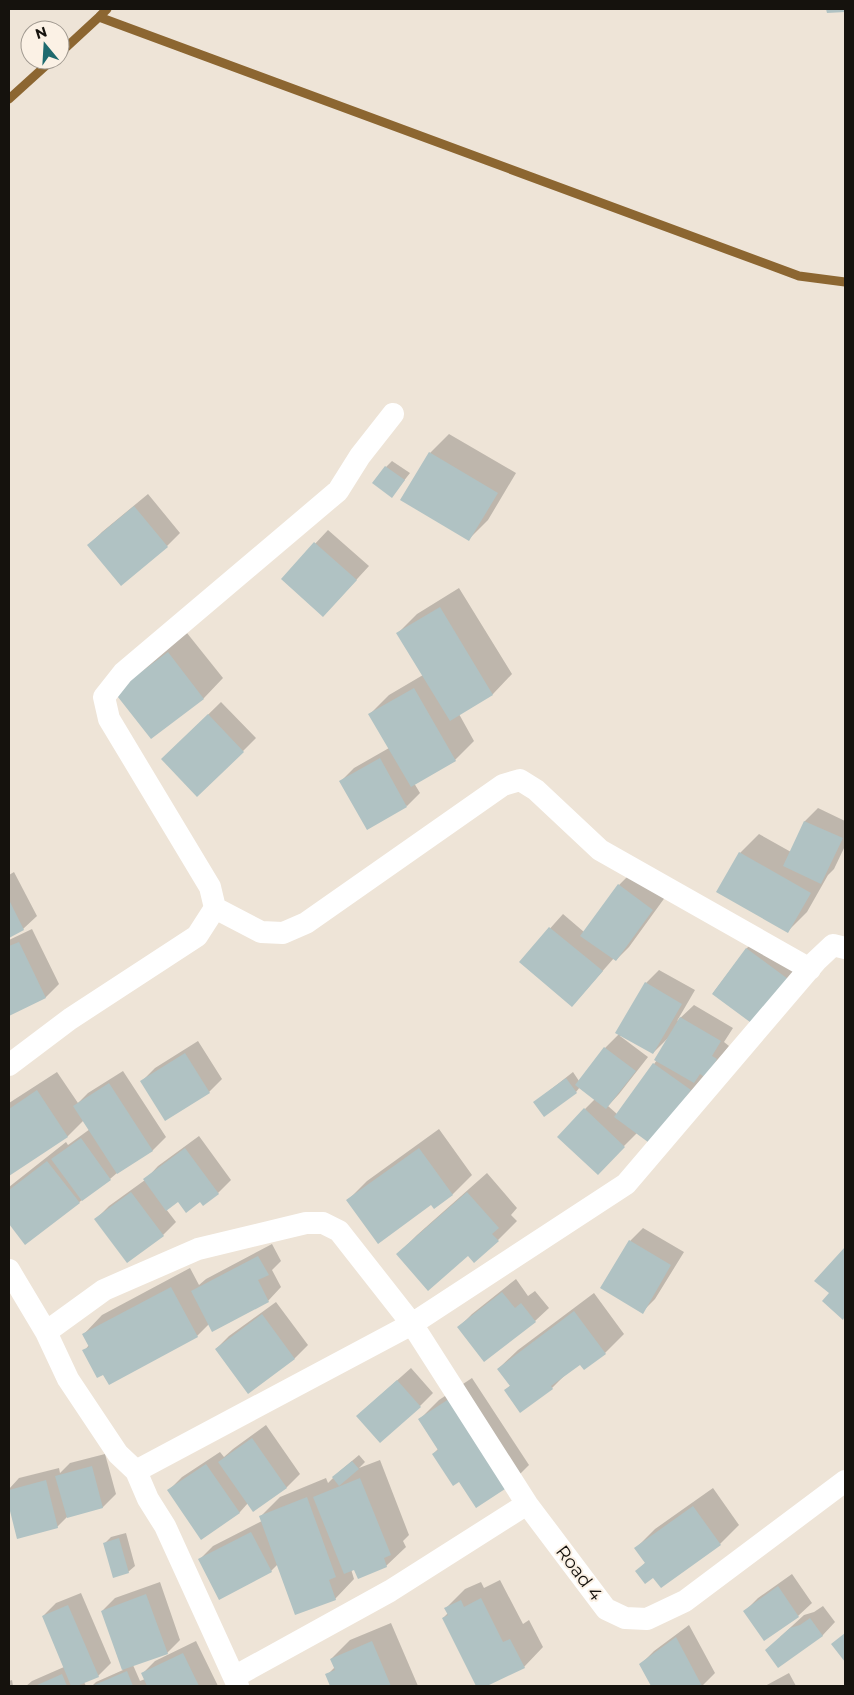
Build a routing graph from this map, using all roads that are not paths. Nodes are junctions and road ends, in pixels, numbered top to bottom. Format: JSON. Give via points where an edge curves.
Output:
{"nodes":[{"id":1,"x":393,"y":414,"type":"dead end"},
{"id":2,"x":215,"y":908,"type":"junction"},
{"id":3,"x":845,"y":948,"type":"edge"},
{"id":4,"x":810,"y":969,"type":"junction"},
{"id":5,"x":9,"y":1065,"type":"edge"},
{"id":6,"x":9,"y":1270,"type":"edge"},
{"id":7,"x":412,"y":1324,"type":"junction"},
{"id":8,"x":46,"y":1332,"type":"junction"},
{"id":9,"x":136,"y":1470,"type":"junction"},
{"id":10,"x":845,"y":1481,"type":"edge"},
{"id":11,"x":527,"y":1504,"type":"junction"},
{"id":12,"x":236,"y":1682,"type":"edge"}],
"edges":[{"from":1,"to":2,"type":"street","via":[[338,491],[123,673],[104,697],[109,719],[210,886]]},
{"from":2,"to":4,"type":"street","via":[[261,932],[282,933],[306,923],[504,785],[520,780],[536,790],[600,850]]},
{"from":2,"to":5,"type":"street","via":[[197,936],[70,1019]]},
{"from":3,"to":4,"type":"street","via":[[833,945]]},
{"from":4,"to":7,"type":"street","via":[[626,1184]]},
{"from":6,"to":8,"type":"street"},
{"from":7,"to":8,"type":"street","name":"Road 4","via":[[339,1231],[323,1223],[306,1223],[198,1249],[104,1290]]},
{"from":7,"to":9,"type":"street"},
{"from":7,"to":11,"type":"street","name":"Road 4"},
{"from":8,"to":9,"type":"street","via":[[68,1379],[118,1454]]},
{"from":9,"to":12,"type":"street"},
{"from":10,"to":11,"type":"street","name":"Road 4","via":[[685,1601],[647,1619],[625,1618],[606,1609]]},
{"from":11,"to":12,"type":"street","via":[[390,1591]]}]}
